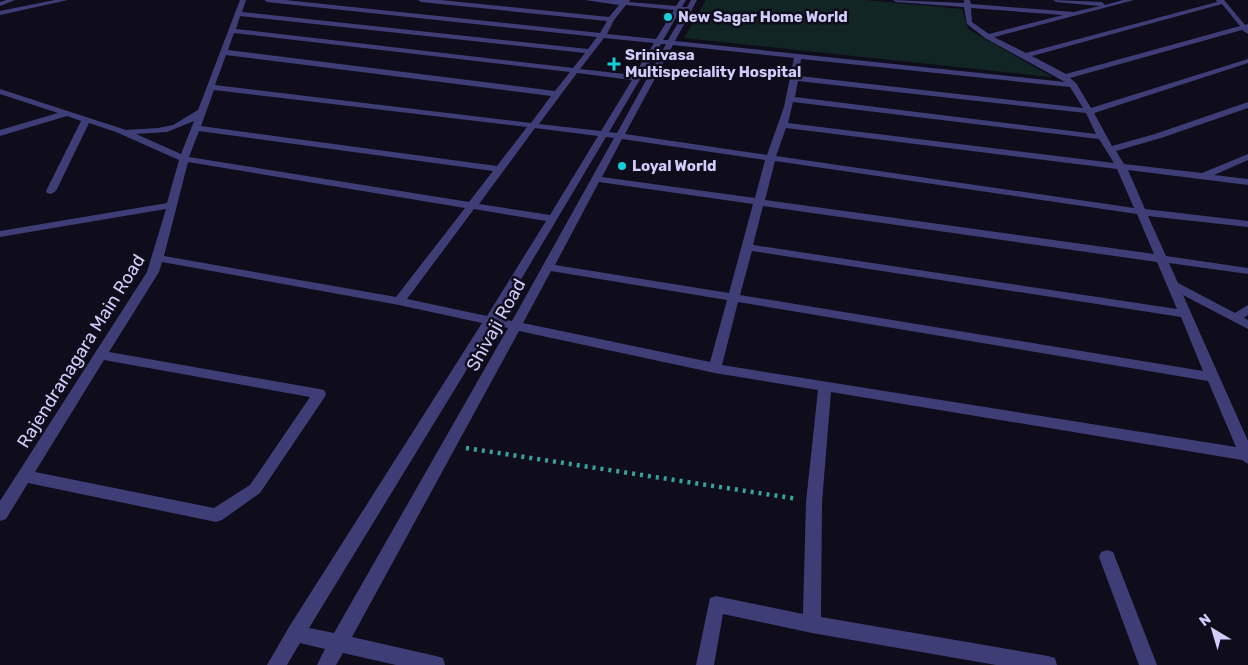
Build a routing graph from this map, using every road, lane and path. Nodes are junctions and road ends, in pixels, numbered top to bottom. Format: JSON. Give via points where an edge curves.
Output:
{"nodes":[{"id":1,"x":12,"y":0,"type":"edge"},
{"id":2,"x":65,"y":0,"type":"edge"},
{"id":3,"x":243,"y":0,"type":"edge"},
{"id":4,"x":267,"y":0,"type":"edge"},
{"id":5,"x":421,"y":0,"type":"edge"},
{"id":6,"x":588,"y":0,"type":"edge"},
{"id":7,"x":896,"y":0,"type":"edge"},
{"id":8,"x":1056,"y":0,"type":"edge"},
{"id":9,"x":1131,"y":0,"type":"edge"},
{"id":10,"x":1221,"y":1,"type":"edge"},
{"id":11,"x":625,"y":2,"type":"edge"},
{"id":12,"x":0,"y":4,"type":"edge"},
{"id":13,"x":968,"y":4,"type":"edge"},
{"id":14,"x":1112,"y":4,"type":"junction"},
{"id":15,"x":686,"y":5,"type":"edge"},
{"id":16,"x":0,"y":12,"type":"edge"},
{"id":17,"x":237,"y":14,"type":"junction"},
{"id":18,"x":1073,"y":14,"type":"junction"},
{"id":19,"x":611,"y":19,"type":"junction"},
{"id":20,"x":1246,"y":28,"type":"edge"},
{"id":21,"x":231,"y":31,"type":"junction"},
{"id":22,"x":603,"y":34,"type":"junction"},
{"id":23,"x":988,"y":36,"type":"junction"},
{"id":24,"x":660,"y":40,"type":"junction"},
{"id":25,"x":673,"y":42,"type":"junction"},
{"id":26,"x":589,"y":51,"type":"junction"},
{"id":27,"x":223,"y":52,"type":"junction"},
{"id":28,"x":798,"y":56,"type":"junction"},
{"id":29,"x":1026,"y":56,"type":"junction"},
{"id":30,"x":1248,"y":61,"type":"edge"},
{"id":31,"x":573,"y":70,"type":"junction"},
{"id":32,"x":638,"y":78,"type":"junction"},
{"id":33,"x":796,"y":78,"type":"junction"},
{"id":34,"x":1069,"y":81,"type":"junction"},
{"id":35,"x":210,"y":87,"type":"junction"},
{"id":36,"x":0,"y":91,"type":"edge"},
{"id":37,"x":556,"y":94,"type":"junction"},
{"id":38,"x":790,"y":99,"type":"junction"},
{"id":39,"x":1248,"y":105,"type":"edge"},
{"id":40,"x":202,"y":111,"type":"junction"},
{"id":41,"x":1090,"y":111,"type":"junction"},
{"id":42,"x":68,"y":113,"type":"junction"},
{"id":43,"x":86,"y":120,"type":"junction"},
{"id":44,"x":533,"y":125,"type":"junction"},
{"id":45,"x":784,"y":125,"type":"junction"},
{"id":46,"x":196,"y":128,"type":"junction"},
{"id":47,"x":119,"y":130,"type":"junction"},
{"id":48,"x":0,"y":133,"type":"edge"},
{"id":49,"x":605,"y":134,"type":"junction"},
{"id":50,"x":620,"y":136,"type":"junction"},
{"id":51,"x":1103,"y":137,"type":"junction"},
{"id":52,"x":1111,"y":149,"type":"junction"},
{"id":53,"x":771,"y":157,"type":"junction"},
{"id":54,"x":1248,"y":157,"type":"edge"},
{"id":55,"x":184,"y":159,"type":"junction"},
{"id":56,"x":1122,"y":166,"type":"junction"},
{"id":57,"x":500,"y":169,"type":"junction"},
{"id":58,"x":1204,"y":176,"type":"junction"},
{"id":59,"x":596,"y":179,"type":"junction"},
{"id":60,"x":1248,"y":182,"type":"edge"},
{"id":61,"x":50,"y":191,"type":"dead end"},
{"id":62,"x":759,"y":202,"type":"junction"},
{"id":63,"x":173,"y":205,"type":"junction"},
{"id":64,"x":470,"y":207,"type":"junction"},
{"id":65,"x":1142,"y":212,"type":"junction"},
{"id":66,"x":553,"y":219,"type":"junction"},
{"id":67,"x":1248,"y":224,"type":"edge"},
{"id":68,"x":0,"y":234,"type":"edge"},
{"id":69,"x":747,"y":247,"type":"junction"},
{"id":70,"x":158,"y":258,"type":"junction"},
{"id":71,"x":1162,"y":259,"type":"junction"},
{"id":72,"x":548,"y":267,"type":"junction"},
{"id":73,"x":1248,"y":271,"type":"edge"},
{"id":74,"x":1173,"y":285,"type":"junction"},
{"id":75,"x":733,"y":299,"type":"junction"},
{"id":76,"x":399,"y":301,"type":"junction"},
{"id":77,"x":1248,"y":309,"type":"edge"},
{"id":78,"x":1186,"y":314,"type":"junction"},
{"id":79,"x":1236,"y":318,"type":"junction"},
{"id":80,"x":488,"y":321,"type":"junction"},
{"id":81,"x":1248,"y":325,"type":"edge"},
{"id":82,"x":515,"y":327,"type":"junction"},
{"id":83,"x":100,"y":355,"type":"junction"},
{"id":84,"x":715,"y":368,"type":"junction"},
{"id":85,"x":1213,"y":377,"type":"junction"},
{"id":86,"x":825,"y":386,"type":"junction"},
{"id":87,"x":448,"y":445,"type":"junction"},
{"id":88,"x":1246,"y":448,"type":"edge"},
{"id":89,"x":24,"y":476,"type":"junction"},
{"id":90,"x":814,"y":502,"type":"junction"},
{"id":91,"x":1,"y":510,"type":"edge"},
{"id":92,"x":1108,"y":557,"type":"dead end"},
{"id":93,"x":812,"y":624,"type":"junction"},
{"id":94,"x":295,"y":633,"type":"junction"},
{"id":95,"x":339,"y":642,"type":"junction"},
{"id":96,"x":995,"y":660,"type":"edge"},
{"id":97,"x":276,"y":665,"type":"edge"},
{"id":98,"x":326,"y":665,"type":"edge"},
{"id":99,"x":436,"y":665,"type":"edge"},
{"id":100,"x":705,"y":665,"type":"edge"},
{"id":101,"x":1048,"y":665,"type":"edge"},
{"id":102,"x":1148,"y":665,"type":"edge"}],
"edges":[{"from":1,"to":12,"type":"street"},
{"from":2,"to":16,"type":"street"},
{"from":3,"to":17,"type":"street","name":"Rajendranagara Main Road"},
{"from":4,"to":22,"type":"street"},
{"from":5,"to":19,"type":"street"},
{"from":6,"to":11,"type":"street"},
{"from":7,"to":13,"type":"street"},
{"from":8,"to":14,"type":"street"},
{"from":9,"to":14,"type":"street"},
{"from":10,"to":20,"type":"street"},
{"from":10,"to":29,"type":"street"},
{"from":11,"to":15,"type":"street"},
{"from":11,"to":19,"type":"street"},
{"from":13,"to":18,"type":"street"},
{"from":13,"to":23,"type":"street","via":[[969,23]]},
{"from":14,"to":18,"type":"street"},
{"from":15,"to":24,"type":"street"},
{"from":15,"to":25,"type":"street","name":"Shivaji Road"},
{"from":17,"to":21,"type":"street","name":"Rajendranagara Main Road"},
{"from":17,"to":26,"type":"street"},
{"from":18,"to":23,"type":"street"},
{"from":19,"to":22,"type":"street"},
{"from":20,"to":34,"type":"street"},
{"from":21,"to":27,"type":"street","name":"Rajendranagara Main Road"},
{"from":21,"to":31,"type":"street"},
{"from":22,"to":24,"type":"street"},
{"from":22,"to":26,"type":"street"},
{"from":23,"to":29,"type":"street"},
{"from":24,"to":25,"type":"street"},
{"from":24,"to":32,"type":"street"},
{"from":25,"to":28,"type":"street"},
{"from":25,"to":50,"type":"street","name":"Shivaji Road"},
{"from":26,"to":31,"type":"street"},
{"from":27,"to":35,"type":"street","name":"Rajendranagara Main Road"},
{"from":27,"to":37,"type":"street"},
{"from":28,"to":33,"type":"street"},
{"from":28,"to":34,"type":"street"},
{"from":29,"to":34,"type":"street"},
{"from":30,"to":41,"type":"street"},
{"from":31,"to":32,"type":"street"},
{"from":31,"to":37,"type":"street"},
{"from":32,"to":49,"type":"street"},
{"from":33,"to":38,"type":"street"},
{"from":33,"to":41,"type":"street"},
{"from":34,"to":41,"type":"street"},
{"from":35,"to":40,"type":"street","name":"Rajendranagara Main Road"},
{"from":35,"to":44,"type":"street"},
{"from":36,"to":42,"type":"street"},
{"from":37,"to":44,"type":"street"},
{"from":38,"to":45,"type":"street"},
{"from":38,"to":51,"type":"street"},
{"from":39,"to":52,"type":"street"},
{"from":40,"to":46,"type":"street","name":"Rajendranagara Main Road"},
{"from":40,"to":47,"type":"street","via":[[178,127],[162,131]]},
{"from":41,"to":51,"type":"street"},
{"from":42,"to":43,"type":"street"},
{"from":42,"to":48,"type":"street"},
{"from":43,"to":47,"type":"street"},
{"from":43,"to":61,"type":"street"},
{"from":44,"to":49,"type":"street"},
{"from":44,"to":57,"type":"street"},
{"from":45,"to":53,"type":"street"},
{"from":45,"to":56,"type":"street"},
{"from":46,"to":55,"type":"street","name":"Rajendranagara Main Road"},
{"from":46,"to":57,"type":"street"},
{"from":47,"to":55,"type":"street"},
{"from":49,"to":50,"type":"street"},
{"from":49,"to":66,"type":"street"},
{"from":50,"to":53,"type":"street"},
{"from":50,"to":59,"type":"street","name":"Shivaji Road"},
{"from":51,"to":52,"type":"street"},
{"from":52,"to":56,"type":"street"},
{"from":53,"to":62,"type":"street"},
{"from":53,"to":65,"type":"street"},
{"from":54,"to":58,"type":"street"},
{"from":55,"to":63,"type":"street","name":"Rajendranagara Main Road"},
{"from":55,"to":64,"type":"street"},
{"from":56,"to":58,"type":"street"},
{"from":56,"to":65,"type":"street"},
{"from":57,"to":64,"type":"street"},
{"from":58,"to":60,"type":"street"},
{"from":59,"to":62,"type":"street"},
{"from":59,"to":72,"type":"street","name":"Shivaji Road"},
{"from":62,"to":69,"type":"street"},
{"from":62,"to":71,"type":"street"},
{"from":63,"to":68,"type":"street"},
{"from":63,"to":70,"type":"street","name":"Rajendranagara Main Road"},
{"from":64,"to":66,"type":"street"},
{"from":64,"to":76,"type":"street"},
{"from":65,"to":67,"type":"street"},
{"from":65,"to":71,"type":"street"},
{"from":66,"to":80,"type":"street"},
{"from":69,"to":75,"type":"street"},
{"from":69,"to":78,"type":"street"},
{"from":70,"to":76,"type":"street"},
{"from":70,"to":83,"type":"street","name":"Rajendranagara Main Road","via":[[153,272]]},
{"from":71,"to":73,"type":"street"},
{"from":71,"to":74,"type":"street"},
{"from":72,"to":75,"type":"street"},
{"from":72,"to":82,"type":"street","name":"Shivaji Road"},
{"from":74,"to":78,"type":"street"},
{"from":74,"to":79,"type":"street"},
{"from":75,"to":84,"type":"street"},
{"from":75,"to":85,"type":"street"},
{"from":76,"to":80,"type":"street"},
{"from":77,"to":79,"type":"street"},
{"from":78,"to":85,"type":"street"},
{"from":79,"to":81,"type":"street"},
{"from":80,"to":82,"type":"street"},
{"from":80,"to":94,"type":"street"},
{"from":82,"to":84,"type":"street"},
{"from":82,"to":87,"type":"street","name":"Shivaji Road"},
{"from":83,"to":89,"type":"street","name":"Rajendranagara Main Road"},
{"from":83,"to":89,"type":"street","via":[[319,394],[254,489],[216,515]]},
{"from":84,"to":86,"type":"street"},
{"from":85,"to":88,"type":"street"},
{"from":86,"to":88,"type":"street"},
{"from":86,"to":90,"type":"street"},
{"from":87,"to":90,"type":"path"},
{"from":87,"to":95,"type":"street","name":"Shivaji Road"},
{"from":89,"to":91,"type":"street","name":"Rajendranagara Main Road"},
{"from":90,"to":93,"type":"street"},
{"from":92,"to":102,"type":"street"},
{"from":93,"to":96,"type":"street"},
{"from":93,"to":100,"type":"street","via":[[716,604]]},
{"from":94,"to":95,"type":"street"},
{"from":94,"to":97,"type":"street"},
{"from":95,"to":98,"type":"street","name":"Shivaji Road"},
{"from":95,"to":99,"type":"street"},
{"from":96,"to":101,"type":"street"}]}
